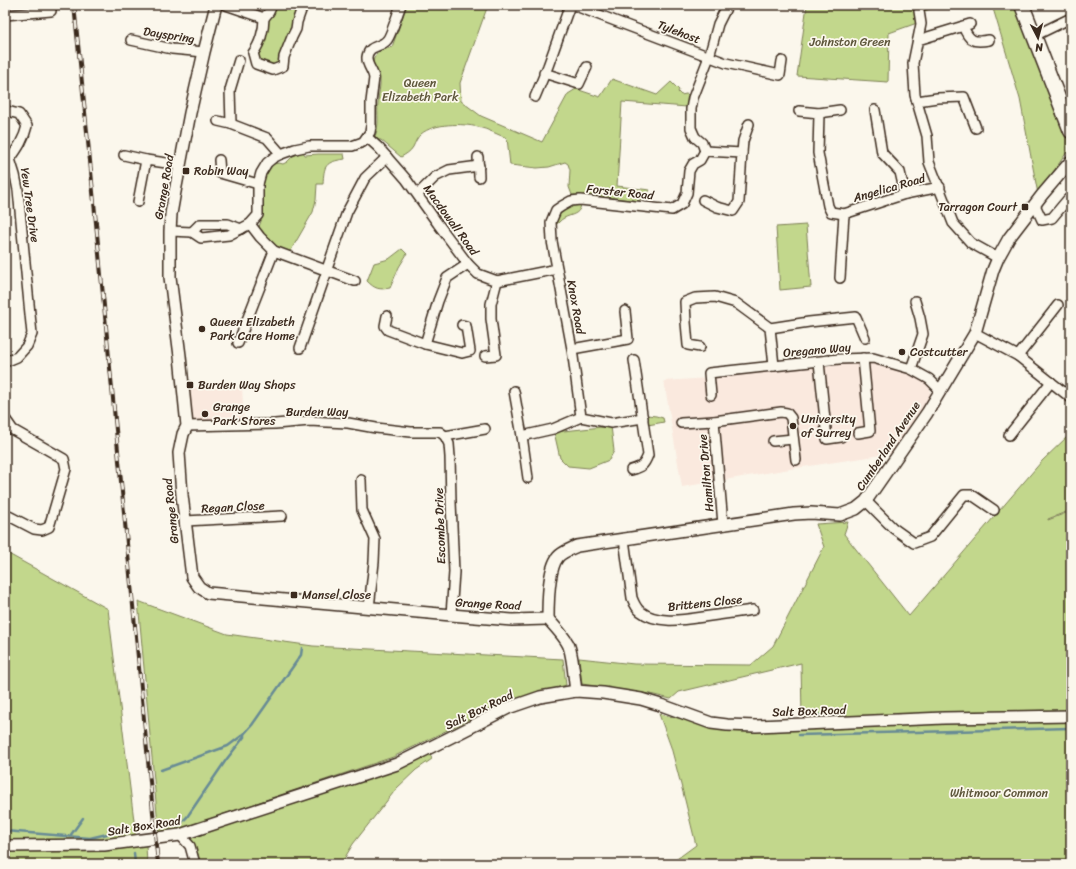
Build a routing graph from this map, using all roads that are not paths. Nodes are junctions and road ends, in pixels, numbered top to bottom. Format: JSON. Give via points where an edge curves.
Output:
{"nodes":[{"id":1,"x":50,"y":5,"type":"edge"},
{"id":2,"x":216,"y":5,"type":"edge"},
{"id":3,"x":226,"y":5,"type":"edge"},
{"id":4,"x":272,"y":5,"type":"edge"},
{"id":5,"x":303,"y":5,"type":"edge"},
{"id":6,"x":401,"y":5,"type":"edge"},
{"id":7,"x":570,"y":5,"type":"edge"},
{"id":8,"x":573,"y":5,"type":"edge"},
{"id":9,"x":728,"y":5,"type":"edge"},
{"id":10,"x":1022,"y":5,"type":"edge"},
{"id":11,"x":919,"y":11,"type":"dead end"},
{"id":12,"x":5,"y":15,"type":"edge"},
{"id":13,"x":264,"y":18,"type":"junction"},
{"id":14,"x":1071,"y":18,"type":"edge"},
{"id":15,"x":1034,"y":36,"type":"junction"},
{"id":16,"x":131,"y":40,"type":"dead end"},
{"id":17,"x":918,"y":40,"type":"junction"},
{"id":18,"x":989,"y":40,"type":"dead end"},
{"id":19,"x":204,"y":52,"type":"junction"},
{"id":20,"x":709,"y":57,"type":"junction"},
{"id":21,"x":239,"y":60,"type":"dead end"},
{"id":22,"x":782,"y":62,"type":"dead end"},
{"id":23,"x":586,"y":67,"type":"dead end"},
{"id":24,"x":544,"y":72,"type":"junction"},
{"id":25,"x":535,"y":97,"type":"dead end"},
{"id":26,"x":917,"y":102,"type":"junction"},
{"id":27,"x":840,"y":110,"type":"dead end"},
{"id":28,"x":875,"y":110,"type":"dead end"},
{"id":29,"x":799,"y":111,"type":"dead end"},
{"id":30,"x":5,"y":112,"type":"edge"},
{"id":31,"x":819,"y":113,"type":"junction"},
{"id":32,"x":218,"y":121,"type":"dead end"},
{"id":33,"x":231,"y":124,"type":"junction"},
{"id":34,"x":749,"y":124,"type":"dead end"},
{"id":35,"x":976,"y":128,"type":"dead end"},
{"id":36,"x":1071,"y":131,"type":"edge"},
{"id":37,"x":367,"y":138,"type":"junction"},
{"id":38,"x":705,"y":151,"type":"junction"},
{"id":39,"x":742,"y":153,"type":"junction"},
{"id":40,"x":281,"y":154,"type":"junction"},
{"id":41,"x":124,"y":155,"type":"dead end"},
{"id":42,"x":7,"y":156,"type":"edge"},
{"id":43,"x":387,"y":157,"type":"junction"},
{"id":44,"x":478,"y":157,"type":"dead end"},
{"id":45,"x":146,"y":160,"type":"junction"},
{"id":46,"x":219,"y":160,"type":"dead end"},
{"id":47,"x":1071,"y":161,"type":"edge"},
{"id":48,"x":180,"y":165,"type":"junction"},
{"id":49,"x":479,"y":166,"type":"junction"},
{"id":50,"x":479,"y":177,"type":"dead end"},
{"id":51,"x":258,"y":184,"type":"junction"},
{"id":52,"x":940,"y":187,"type":"junction"},
{"id":53,"x":418,"y":194,"type":"junction"},
{"id":54,"x":905,"y":194,"type":"junction"},
{"id":55,"x":1068,"y":199,"type":"dead end"},
{"id":56,"x":703,"y":200,"type":"dead end"},
{"id":57,"x":138,"y":202,"type":"dead end"},
{"id":58,"x":1035,"y":204,"type":"junction"},
{"id":59,"x":844,"y":214,"type":"junction"},
{"id":60,"x":250,"y":224,"type":"junction"},
{"id":61,"x":241,"y":229,"type":"junction"},
{"id":62,"x":170,"y":231,"type":"junction"},
{"id":63,"x":192,"y":232,"type":"junction"},
{"id":64,"x":274,"y":251,"type":"junction"},
{"id":65,"x":998,"y":258,"type":"junction"},
{"id":66,"x":468,"y":264,"type":"junction"},
{"id":67,"x":328,"y":269,"type":"junction"},
{"id":68,"x":557,"y":269,"type":"junction"},
{"id":69,"x":840,"y":278,"type":"dead end"},
{"id":70,"x":355,"y":281,"type":"dead end"},
{"id":71,"x":497,"y":282,"type":"junction"},
{"id":72,"x":915,"y":301,"type":"dead end"},
{"id":73,"x":1058,"y":305,"type":"dead end"},
{"id":74,"x":625,"y":311,"type":"dead end"},
{"id":75,"x":387,"y":316,"type":"dead end"},
{"id":76,"x":462,"y":325,"type":"dead end"},
{"id":77,"x":770,"y":328,"type":"junction"},
{"id":78,"x":975,"y":333,"type":"junction"},
{"id":79,"x":865,"y":338,"type":"dead end"},
{"id":80,"x":238,"y":343,"type":"dead end"},
{"id":81,"x":425,"y":344,"type":"junction"},
{"id":82,"x":700,"y":347,"type":"dead end"},
{"id":83,"x":300,"y":348,"type":"dead end"},
{"id":84,"x":572,"y":349,"type":"junction"},
{"id":85,"x":485,"y":356,"type":"dead end"},
{"id":86,"x":1018,"y":356,"type":"junction"},
{"id":87,"x":863,"y":358,"type":"junction"},
{"id":88,"x":634,"y":360,"type":"dead end"},
{"id":89,"x":5,"y":362,"type":"edge"},
{"id":90,"x":819,"y":362,"type":"junction"},
{"id":91,"x":774,"y":366,"type":"junction"},
{"id":92,"x":911,"y":369,"type":"junction"},
{"id":93,"x":1051,"y":382,"type":"junction"},
{"id":94,"x":940,"y":390,"type":"junction"},
{"id":95,"x":514,"y":391,"type":"dead end"},
{"id":96,"x":711,"y":395,"type":"dead end"},
{"id":97,"x":1071,"y":398,"type":"edge"},
{"id":98,"x":581,"y":417,"type":"junction"},
{"id":99,"x":643,"y":418,"type":"junction"},
{"id":100,"x":6,"y":420,"type":"edge"},
{"id":101,"x":714,"y":421,"type":"junction"},
{"id":102,"x":681,"y":423,"type":"dead end"},
{"id":103,"x":187,"y":426,"type":"junction"},
{"id":104,"x":485,"y":429,"type":"dead end"},
{"id":105,"x":858,"y":433,"type":"dead end"},
{"id":106,"x":1009,"y":435,"type":"dead end"},
{"id":107,"x":445,"y":436,"type":"junction"},
{"id":108,"x":522,"y":436,"type":"junction"},
{"id":109,"x":841,"y":437,"type":"dead end"},
{"id":110,"x":793,"y":439,"type":"junction"},
{"id":111,"x":773,"y":441,"type":"dead end"},
{"id":112,"x":796,"y":460,"type":"dead end"},
{"id":113,"x":631,"y":470,"type":"dead end"},
{"id":114,"x":528,"y":478,"type":"dead end"},
{"id":115,"x":361,"y":480,"type":"dead end"},
{"id":116,"x":866,"y":501,"type":"junction"},
{"id":117,"x":994,"y":510,"type":"dead end"},
{"id":118,"x":5,"y":514,"type":"edge"},
{"id":119,"x":282,"y":516,"type":"dead end"},
{"id":120,"x":184,"y":521,"type":"junction"},
{"id":121,"x":723,"y":524,"type":"junction"},
{"id":122,"x":624,"y":539,"type":"junction"},
{"id":123,"x":369,"y":608,"type":"junction"},
{"id":124,"x":753,"y":610,"type":"dead end"},
{"id":125,"x":451,"y":615,"type":"junction"},
{"id":126,"x":548,"y":619,"type":"junction"},
{"id":127,"x":576,"y":691,"type":"junction"},
{"id":128,"x":1071,"y":716,"type":"edge"},
{"id":129,"x":180,"y":835,"type":"junction"},
{"id":130,"x":5,"y":846,"type":"edge"},
{"id":131,"x":194,"y":864,"type":"edge"}],
"edges":[{"from":1,"to":12,"type":"street","via":[[51,11]]},
{"from":2,"to":19,"type":"street","name":"Grange Road"},
{"from":3,"to":13,"type":"street"},
{"from":4,"to":13,"type":"street"},
{"from":5,"to":13,"type":"street","via":[[283,66],[273,70],[256,64],[252,53],[257,48]]},
{"from":6,"to":37,"type":"street","via":[[388,40],[375,46],[367,55],[366,60],[374,78],[371,126]]},
{"from":7,"to":24,"type":"street"},
{"from":8,"to":20,"type":"street","name":"Tylehost"},
{"from":9,"to":20,"type":"street","via":[[718,24]]},
{"from":10,"to":15,"type":"main road"},
{"from":11,"to":17,"type":"street","via":[[921,24]]},
{"from":14,"to":15,"type":"street"},
{"from":15,"to":36,"type":"main road"},
{"from":16,"to":19,"type":"street","name":"Dayspring","via":[[172,49]]},
{"from":17,"to":18,"type":"street","via":[[967,25],[966,35],[970,39],[978,42]]},
{"from":17,"to":26,"type":"street","via":[[913,63]]},
{"from":19,"to":48,"type":"street","name":"Grange Road"},
{"from":20,"to":22,"type":"street","via":[[780,75]]},
{"from":20,"to":38,"type":"street","via":[[691,110],[691,128]]},
{"from":21,"to":33,"type":"street","via":[[230,90]]},
{"from":23,"to":24,"type":"street","via":[[579,84]]},
{"from":24,"to":25,"type":"street"},
{"from":26,"to":35,"type":"street","via":[[964,97]]},
{"from":26,"to":52,"type":"street","via":[[927,136],[930,162]]},
{"from":27,"to":31,"type":"street"},
{"from":28,"to":54,"type":"street","via":[[882,153],[900,172]]},
{"from":29,"to":31,"type":"street"},
{"from":30,"to":42,"type":"street","name":"Yew Tree Drive","via":[[20,114],[27,126],[18,149]]},
{"from":31,"to":59,"type":"street","name":"Angelica Road","via":[[818,153],[828,206],[831,212]]},
{"from":32,"to":33,"type":"street"},
{"from":33,"to":40,"type":"street","via":[[267,138]]},
{"from":34,"to":39,"type":"street","via":[[743,140]]},
{"from":37,"to":40,"type":"street","via":[[352,146],[309,146]]},
{"from":37,"to":43,"type":"street","name":"Macdowall Road"},
{"from":38,"to":39,"type":"street"},
{"from":38,"to":68,"type":"street","name":"Forster Road","via":[[689,171],[687,192],[682,204],[672,210],[580,200],[571,201],[556,210],[551,222]]},
{"from":39,"to":56,"type":"street","via":[[739,202],[733,211]]},
{"from":40,"to":51,"type":"street","via":[[267,163]]},
{"from":41,"to":45,"type":"street"},
{"from":42,"to":89,"type":"street","name":"Yew Tree Drive","via":[[18,190],[32,334],[27,346],[17,357]]},
{"from":43,"to":53,"type":"street","name":"Macdowall Road"},
{"from":43,"to":67,"type":"street","via":[[365,178],[353,200]]},
{"from":44,"to":49,"type":"street"},
{"from":45,"to":48,"type":"street"},
{"from":45,"to":57,"type":"street"},
{"from":46,"to":51,"type":"street","via":[[220,173]]},
{"from":47,"to":58,"type":"street","name":"Cumberland Avenue"},
{"from":48,"to":62,"type":"street","name":"Grange Road"},
{"from":49,"to":50,"type":"street"},
{"from":49,"to":53,"type":"street","via":[[449,170]]},
{"from":51,"to":60,"type":"street","via":[[258,215]]},
{"from":52,"to":54,"type":"street","name":"Angelica Road"},
{"from":52,"to":65,"type":"street","via":[[953,223],[971,243]]},
{"from":53,"to":66,"type":"street","name":"Macdowall Road"},
{"from":54,"to":59,"type":"street","name":"Angelica Road"},
{"from":55,"to":58,"type":"street","via":[[1052,218],[1042,220]]},
{"from":58,"to":65,"type":"street","name":"Cumberland Avenue","via":[[1009,238]]},
{"from":59,"to":69,"type":"street","name":"Angelica Road"},
{"from":60,"to":61,"type":"street"},
{"from":60,"to":64,"type":"street"},
{"from":61,"to":63,"type":"street","via":[[229,235],[201,238]]},
{"from":61,"to":63,"type":"street","via":[[228,224],[200,224]]},
{"from":62,"to":63,"type":"street"},
{"from":62,"to":103,"type":"street","name":"Grange Road","via":[[170,277]]},
{"from":64,"to":67,"type":"street"},
{"from":64,"to":80,"type":"street"},
{"from":65,"to":78,"type":"street","name":"Cumberland Avenue"},
{"from":66,"to":71,"type":"street","name":"Macdowall Road","via":[[478,274]]},
{"from":66,"to":81,"type":"street","via":[[447,278]]},
{"from":67,"to":70,"type":"street"},
{"from":67,"to":83,"type":"street"},
{"from":68,"to":71,"type":"street"},
{"from":68,"to":84,"type":"street","name":"Knox Road"},
{"from":71,"to":85,"type":"street","via":[[491,304],[496,355]]},
{"from":72,"to":92,"type":"street","via":[[923,334]]},
{"from":73,"to":86,"type":"street"},
{"from":74,"to":84,"type":"street","name":"Knox Road","via":[[628,339]]},
{"from":75,"to":81,"type":"street","via":[[384,326],[388,330]]},
{"from":76,"to":81,"type":"street","via":[[466,326],[470,351],[462,353]]},
{"from":77,"to":79,"type":"street","via":[[856,317]]},
{"from":77,"to":82,"type":"street","via":[[736,303],[715,297],[695,298],[685,302],[688,345]]},
{"from":77,"to":91,"type":"street"},
{"from":78,"to":86,"type":"street"},
{"from":78,"to":94,"type":"street","name":"Cumberland Avenue"},
{"from":84,"to":98,"type":"street","name":"Knox Road"},
{"from":86,"to":93,"type":"street"},
{"from":87,"to":90,"type":"street","name":"Oregano Way"},
{"from":87,"to":92,"type":"street","name":"Oregano Way","via":[[873,358]]},
{"from":87,"to":105,"type":"street","via":[[870,431]]},
{"from":88,"to":99,"type":"street"},
{"from":90,"to":91,"type":"street","name":"Oregano Way"},
{"from":90,"to":109,"type":"street","via":[[827,439]]},
{"from":91,"to":96,"type":"street","name":"Oregano Way","via":[[709,373]]},
{"from":92,"to":94,"type":"street","name":"Oregano Way","via":[[929,379]]},
{"from":93,"to":97,"type":"street"},
{"from":93,"to":106,"type":"street"},
{"from":94,"to":116,"type":"street","name":"Cumberland Avenue"},
{"from":95,"to":108,"type":"street"},
{"from":98,"to":99,"type":"street","via":[[611,423]]},
{"from":98,"to":108,"type":"street","via":[[553,429]]},
{"from":99,"to":113,"type":"street","via":[[648,455],[646,462]]},
{"from":100,"to":118,"type":"street","via":[[13,430],[64,459],[66,469],[49,527],[42,530],[34,529]]},
{"from":101,"to":102,"type":"street","name":"Hamilton Drive"},
{"from":101,"to":110,"type":"street","name":"Hamilton Drive","via":[[787,413]]},
{"from":101,"to":121,"type":"street","name":"Hamilton Drive"},
{"from":103,"to":107,"type":"street","name":"Burden Way","via":[[310,421],[348,423],[410,432],[440,432]]},
{"from":103,"to":120,"type":"street","name":"Grange Road","via":[[179,453]]},
{"from":104,"to":107,"type":"street"},
{"from":107,"to":125,"type":"street","name":"Escombe Drive","via":[[449,444],[450,457],[454,572]]},
{"from":108,"to":114,"type":"street"},
{"from":110,"to":111,"type":"street"},
{"from":110,"to":112,"type":"street","name":"Hamilton Drive"},
{"from":115,"to":123,"type":"street","via":[[362,510],[374,538]]},
{"from":116,"to":117,"type":"street","via":[[893,528],[914,543],[930,537],[964,495],[972,495]]},
{"from":116,"to":121,"type":"street","name":"Cumberland Avenue","via":[[856,509],[840,515],[794,514]]},
{"from":119,"to":120,"type":"street","name":"Regan Close"},
{"from":120,"to":123,"type":"street","name":"Grange Road","via":[[192,577],[199,587],[208,593]]},
{"from":121,"to":122,"type":"street","name":"Cumberland Avenue"},
{"from":122,"to":124,"type":"street","name":"Brittens Close","via":[[632,598],[639,611],[646,615],[659,619],[680,620]]},
{"from":122,"to":126,"type":"street","name":"Cumberland Avenue","via":[[577,546],[558,557],[550,583]]},
{"from":123,"to":125,"type":"street","name":"Grange Road"},
{"from":125,"to":126,"type":"street","name":"Grange Road","via":[[512,620]]},
{"from":126,"to":127,"type":"street","via":[[568,644]]},
{"from":127,"to":128,"type":"street","name":"Salt Box Road","via":[[641,699],[711,723],[734,725]]},
{"from":127,"to":129,"type":"street","name":"Salt Box Road","via":[[540,697],[508,708],[397,764]]},
{"from":129,"to":130,"type":"street","name":"Salt Box Road","via":[[104,845]]},
{"from":129,"to":131,"type":"street","via":[[190,846]]}]}
